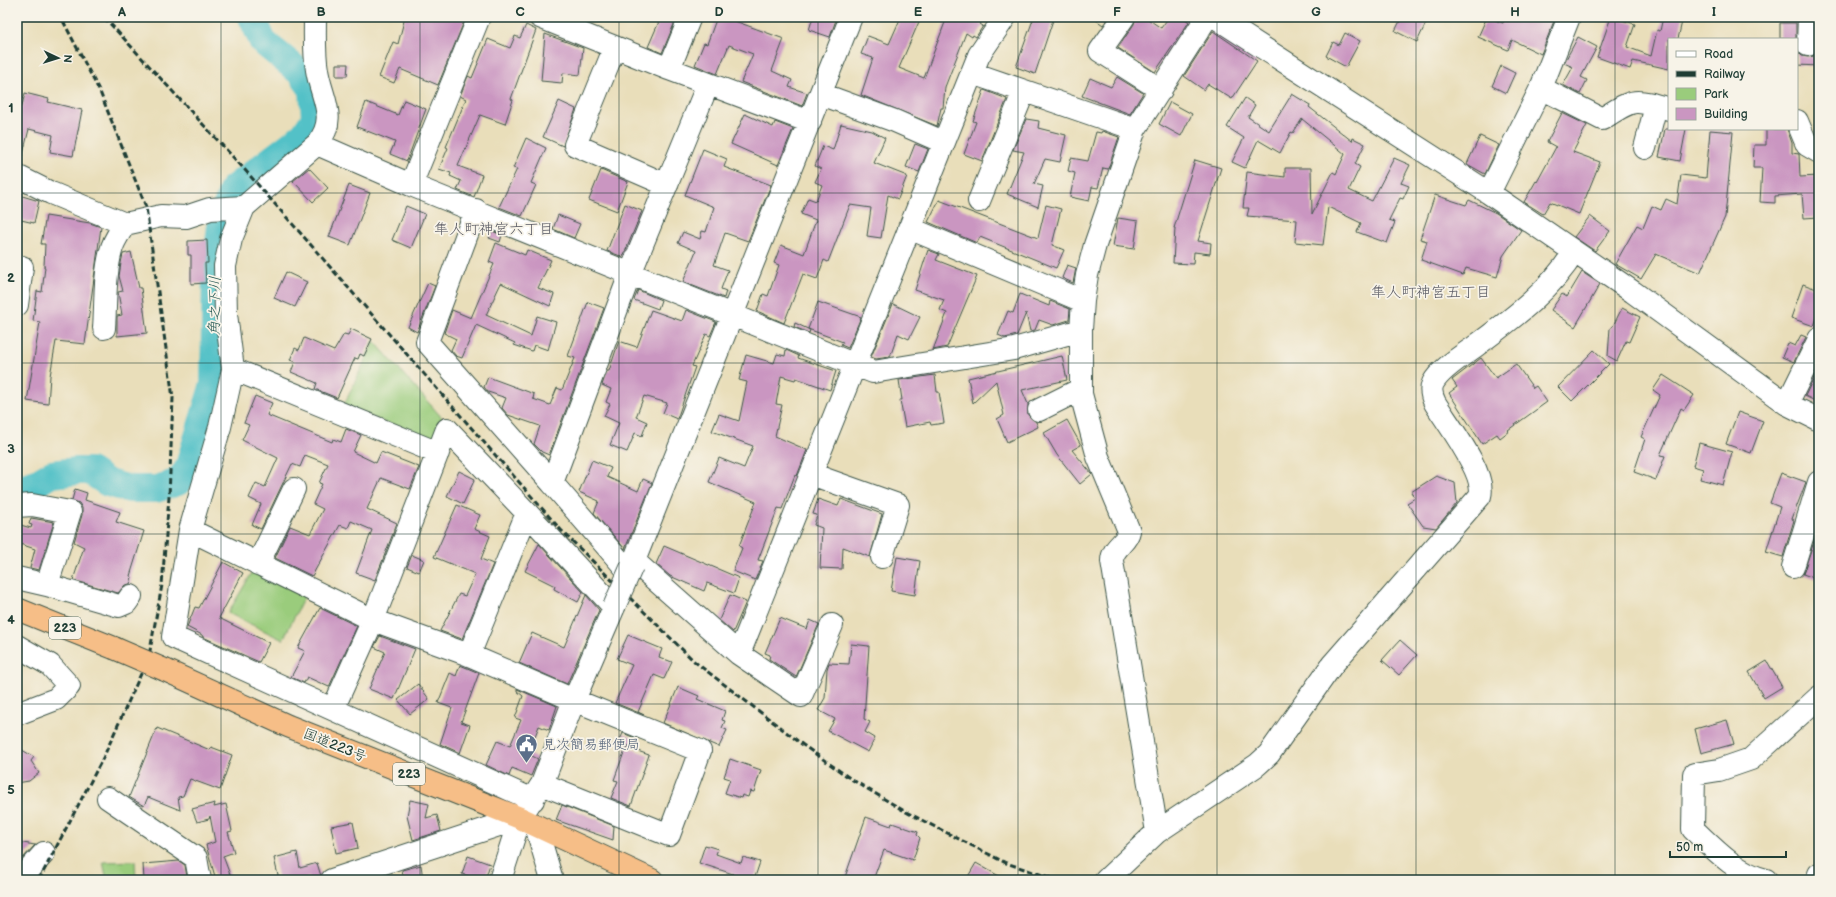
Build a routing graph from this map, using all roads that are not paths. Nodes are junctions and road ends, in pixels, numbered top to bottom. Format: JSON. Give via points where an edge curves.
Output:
{"nodes":[{"id":1,"x":315,"y":17,"type":"edge"},
{"id":2,"x":479,"y":17,"type":"edge"},
{"id":3,"x":540,"y":17,"type":"edge"},
{"id":4,"x":690,"y":17,"type":"edge"},
{"id":5,"x":851,"y":17,"type":"edge"},
{"id":6,"x":1005,"y":17,"type":"edge"},
{"id":7,"x":1124,"y":17,"type":"edge"},
{"id":8,"x":1207,"y":17,"type":"edge"},
{"id":9,"x":1215,"y":17,"type":"edge"},
{"id":10,"x":1809,"y":17,"type":"edge"},
{"id":11,"x":1567,"y":18,"type":"edge"},
{"id":12,"x":1808,"y":45,"type":"dead end"},
{"id":13,"x":615,"y":47,"type":"junction"},
{"id":14,"x":669,"y":69,"type":"junction"},
{"id":15,"x":972,"y":73,"type":"junction"},
{"id":16,"x":708,"y":84,"type":"junction"},
{"id":17,"x":1541,"y":88,"type":"junction"},
{"id":18,"x":1161,"y":90,"type":"junction"},
{"id":19,"x":1024,"y":91,"type":"junction"},
{"id":20,"x":821,"y":94,"type":"junction"},
{"id":21,"x":1663,"y":107,"type":"edge"},
{"id":22,"x":810,"y":122,"type":"junction"},
{"id":23,"x":1798,"y":123,"type":"edge"},
{"id":24,"x":1136,"y":129,"type":"junction"},
{"id":25,"x":943,"y":142,"type":"junction"},
{"id":26,"x":317,"y":144,"type":"junction"},
{"id":27,"x":1645,"y":148,"type":"dead end"},
{"id":28,"x":1819,"y":152,"type":"edge"},
{"id":29,"x":17,"y":176,"type":"edge"},
{"id":30,"x":411,"y":185,"type":"junction"},
{"id":31,"x":667,"y":185,"type":"junction"},
{"id":32,"x":1489,"y":193,"type":"junction"},
{"id":33,"x":979,"y":201,"type":"dead end"},
{"id":34,"x":234,"y":207,"type":"junction"},
{"id":35,"x":476,"y":210,"type":"junction"},
{"id":36,"x":125,"y":224,"type":"junction"},
{"id":37,"x":909,"y":228,"type":"junction"},
{"id":38,"x":1574,"y":252,"type":"junction"},
{"id":39,"x":17,"y":266,"type":"edge"},
{"id":40,"x":630,"y":274,"type":"junction"},
{"id":41,"x":1083,"y":301,"type":"junction"},
{"id":42,"x":17,"y":305,"type":"edge"},
{"id":43,"x":733,"y":315,"type":"junction"},
{"id":44,"x":104,"y":328,"type":"dead end"},
{"id":45,"x":1081,"y":330,"type":"junction"},
{"id":46,"x":1819,"y":340,"type":"edge"},
{"id":47,"x":854,"y":364,"type":"junction"},
{"id":48,"x":233,"y":369,"type":"junction"},
{"id":49,"x":1081,"y":389,"type":"junction"},
{"id":50,"x":1787,"y":404,"type":"junction"},
{"id":51,"x":1039,"y":410,"type":"dead end"},
{"id":52,"x":1819,"y":420,"type":"edge"},
{"id":53,"x":438,"y":453,"type":"junction"},
{"id":54,"x":810,"y":474,"type":"junction"},
{"id":55,"x":1819,"y":482,"type":"edge"},
{"id":56,"x":552,"y":483,"type":"junction"},
{"id":57,"x":294,"y":488,"type":"dead end"},
{"id":58,"x":17,"y":506,"type":"edge"},
{"id":59,"x":527,"y":513,"type":"junction"},
{"id":60,"x":190,"y":530,"type":"junction"},
{"id":61,"x":882,"y":557,"type":"dead end"},
{"id":62,"x":258,"y":564,"type":"junction"},
{"id":63,"x":632,"y":566,"type":"junction"},
{"id":64,"x":1793,"y":567,"type":"dead end"},
{"id":65,"x":17,"y":578,"type":"edge"},
{"id":66,"x":47,"y":585,"type":"junction"},
{"id":67,"x":131,"y":596,"type":"dead end"},
{"id":68,"x":614,"y":607,"type":"junction"},
{"id":69,"x":17,"y":609,"type":"edge"},
{"id":70,"x":373,"y":620,"type":"junction"},
{"id":71,"x":832,"y":625,"type":"dead end"},
{"id":72,"x":17,"y":646,"type":"edge"},
{"id":73,"x":739,"y":654,"type":"junction"},
{"id":74,"x":469,"y":655,"type":"junction"},
{"id":75,"x":1819,"y":697,"type":"edge"},
{"id":76,"x":574,"y":700,"type":"junction"},
{"id":77,"x":333,"y":709,"type":"junction"},
{"id":78,"x":17,"y":714,"type":"edge"},
{"id":79,"x":538,"y":792,"type":"junction"},
{"id":80,"x":108,"y":798,"type":"dead end"},
{"id":81,"x":528,"y":822,"type":"junction"},
{"id":82,"x":1157,"y":832,"type":"junction"},
{"id":83,"x":44,"y":853,"type":"dead end"},
{"id":84,"x":1819,"y":874,"type":"edge"},
{"id":85,"x":20,"y":880,"type":"edge"},
{"id":86,"x":200,"y":880,"type":"edge"},
{"id":87,"x":332,"y":880,"type":"edge"},
{"id":88,"x":500,"y":880,"type":"edge"},
{"id":89,"x":552,"y":880,"type":"edge"},
{"id":90,"x":652,"y":880,"type":"edge"},
{"id":91,"x":1106,"y":880,"type":"edge"},
{"id":92,"x":1766,"y":880,"type":"edge"},
{"id":93,"x":1817,"y":880,"type":"edge"}],
"edges":[{"from":1,"to":26,"type":"street","via":[[317,72],[329,112],[325,135]]},
{"from":2,"to":30,"type":"street"},
{"from":3,"to":13,"type":"street"},
{"from":4,"to":14,"type":"street"},
{"from":5,"to":20,"type":"street"},
{"from":6,"to":15,"type":"street","via":[[978,55]]},
{"from":7,"to":18,"type":"street","via":[[1100,51]]},
{"from":8,"to":18,"type":"street"},
{"from":9,"to":32,"type":"street"},
{"from":10,"to":12,"type":"street"},
{"from":11,"to":17,"type":"street"},
{"from":13,"to":14,"type":"street"},
{"from":13,"to":31,"type":"street","via":[[575,145]]},
{"from":14,"to":16,"type":"street"},
{"from":15,"to":19,"type":"street"},
{"from":15,"to":25,"type":"street"},
{"from":16,"to":22,"type":"street"},
{"from":16,"to":31,"type":"street"},
{"from":17,"to":21,"type":"street","via":[[1602,119],[1628,102],[1639,100]]},
{"from":17,"to":32,"type":"street"},
{"from":18,"to":24,"type":"street"},
{"from":19,"to":24,"type":"street"},
{"from":19,"to":33,"type":"street"},
{"from":20,"to":22,"type":"street"},
{"from":20,"to":25,"type":"street"},
{"from":21,"to":27,"type":"street"},
{"from":22,"to":43,"type":"street"},
{"from":23,"to":28,"type":"street","via":[[1807,145]]},
{"from":24,"to":41,"type":"street","via":[[1095,245]]},
{"from":25,"to":37,"type":"street"},
{"from":26,"to":30,"type":"street"},
{"from":26,"to":34,"type":"street"},
{"from":29,"to":36,"type":"street"},
{"from":30,"to":35,"type":"street"},
{"from":31,"to":40,"type":"street"},
{"from":32,"to":38,"type":"street"},
{"from":34,"to":36,"type":"street","via":[[210,209],[186,217],[161,216]]},
{"from":34,"to":48,"type":"street","via":[[225,266],[226,314]]},
{"from":35,"to":40,"type":"street"},
{"from":35,"to":56,"type":"street","via":[[427,342]]},
{"from":36,"to":44,"type":"street","via":[[111,251]]},
{"from":37,"to":41,"type":"street"},
{"from":37,"to":47,"type":"street"},
{"from":38,"to":50,"type":"street"},
{"from":38,"to":82,"type":"street","via":[[1565,267],[1517,315],[1445,370],[1432,384],[1435,403],[1479,477],[1480,496],[1332,665],[1269,754],[1257,765]]},
{"from":39,"to":42,"type":"street","via":[[22,267]]},
{"from":40,"to":43,"type":"street"},
{"from":40,"to":56,"type":"street"},
{"from":41,"to":45,"type":"street"},
{"from":43,"to":47,"type":"street"},
{"from":43,"to":63,"type":"street"},
{"from":45,"to":47,"type":"street","via":[[1014,349],[873,372]]},
{"from":45,"to":49,"type":"street"},
{"from":46,"to":50,"type":"street"},
{"from":47,"to":54,"type":"street"},
{"from":48,"to":53,"type":"street"},
{"from":48,"to":60,"type":"street","via":[[220,427]]},
{"from":49,"to":51,"type":"street"},
{"from":49,"to":82,"type":"street","via":[[1098,457],[1129,531],[1114,551],[1112,561]]},
{"from":50,"to":52,"type":"street"},
{"from":53,"to":59,"type":"street","via":[[447,428]]},
{"from":53,"to":70,"type":"street"},
{"from":54,"to":61,"type":"street","via":[[898,505]]},
{"from":54,"to":73,"type":"street"},
{"from":55,"to":64,"type":"street"},
{"from":56,"to":63,"type":"street"},
{"from":57,"to":62,"type":"street"},
{"from":58,"to":66,"type":"street","via":[[32,505],[70,512]]},
{"from":59,"to":68,"type":"street"},
{"from":59,"to":74,"type":"street"},
{"from":60,"to":62,"type":"street"},
{"from":60,"to":77,"type":"street","via":[[173,637]]},
{"from":62,"to":70,"type":"street"},
{"from":63,"to":68,"type":"street","bridge":true},
{"from":63,"to":73,"type":"street"},
{"from":65,"to":66,"type":"street"},
{"from":66,"to":67,"type":"street","via":[[119,606],[126,604]]},
{"from":68,"to":76,"type":"street"},
{"from":69,"to":81,"type":"highway","name":"国道223号","number":"223","bridge":true,"via":[[165,670],[288,726]]},
{"from":70,"to":74,"type":"street"},
{"from":70,"to":77,"type":"street"},
{"from":71,"to":73,"type":"street","via":[[801,696]]},
{"from":72,"to":78,"type":"street","via":[[50,665],[69,686],[56,700]]},
{"from":74,"to":76,"type":"street"},
{"from":75,"to":92,"type":"street","via":[[1751,759],[1719,770],[1694,774],[1693,829],[1727,860],[1748,874]]},
{"from":76,"to":79,"type":"street"},
{"from":76,"to":79,"type":"street","via":[[700,751],[669,835]]},
{"from":77,"to":79,"type":"street"},
{"from":79,"to":81,"type":"street"},
{"from":80,"to":86,"type":"street","via":[[196,858]]},
{"from":81,"to":87,"type":"street"},
{"from":81,"to":88,"type":"street"},
{"from":81,"to":89,"type":"street"},
{"from":81,"to":90,"type":"highway","name":"国道223号","number":"223"},
{"from":82,"to":91,"type":"street"},
{"from":83,"to":85,"type":"street"},
{"from":84,"to":93,"type":"street"}]}
